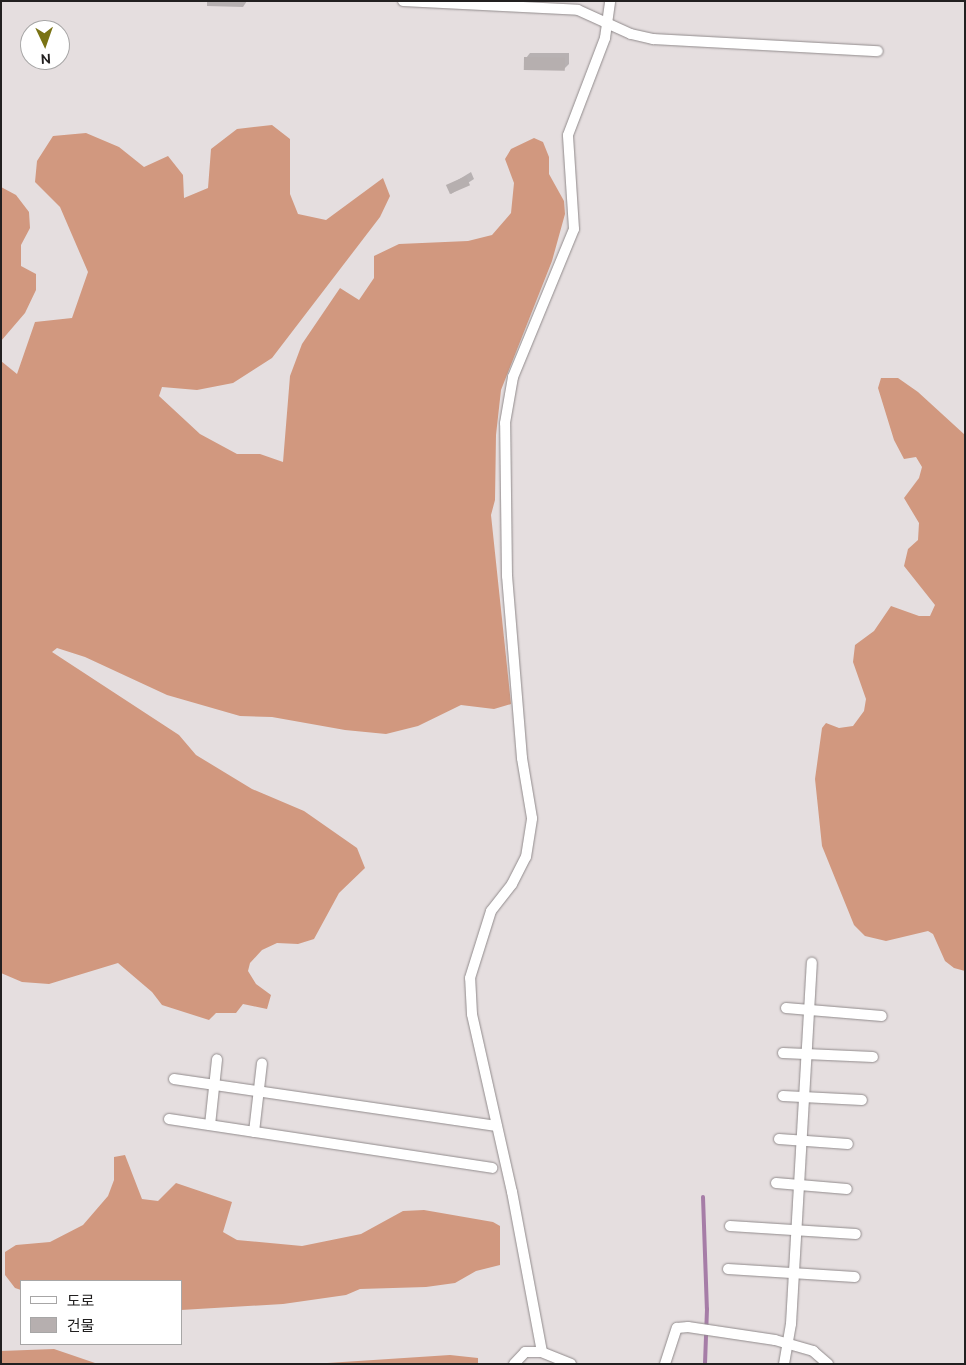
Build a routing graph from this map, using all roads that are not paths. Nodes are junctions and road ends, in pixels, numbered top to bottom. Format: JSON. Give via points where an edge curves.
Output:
{"nodes":[{"id":1,"x":404,"y":1,"type":"edge"},
{"id":2,"x":610,"y":1,"type":"edge"},
{"id":3,"x":489,"y":3,"type":"edge"},
{"id":4,"x":608,"y":22,"type":"junction"},
{"id":5,"x":878,"y":51,"type":"dead end"},
{"id":6,"x":812,"y":963,"type":"dead end"},
{"id":7,"x":786,"y":1008,"type":"dead end"},
{"id":8,"x":811,"y":1010,"type":"junction"},
{"id":9,"x":882,"y":1016,"type":"dead end"},
{"id":10,"x":783,"y":1053,"type":"dead end"},
{"id":11,"x":808,"y":1054,"type":"junction"},
{"id":12,"x":873,"y":1057,"type":"dead end"},
{"id":13,"x":218,"y":1059,"type":"dead end"},
{"id":14,"x":262,"y":1063,"type":"dead end"},
{"id":15,"x":174,"y":1079,"type":"dead end"},
{"id":16,"x":214,"y":1085,"type":"junction"},
{"id":17,"x":259,"y":1092,"type":"junction"},
{"id":18,"x":783,"y":1096,"type":"dead end"},
{"id":19,"x":805,"y":1097,"type":"junction"},
{"id":20,"x":862,"y":1100,"type":"dead end"},
{"id":21,"x":169,"y":1119,"type":"dead end"},
{"id":22,"x":210,"y":1125,"type":"junction"},
{"id":23,"x":497,"y":1126,"type":"junction"},
{"id":24,"x":254,"y":1132,"type":"junction"},
{"id":25,"x":778,"y":1138,"type":"dead end"},
{"id":26,"x":802,"y":1140,"type":"junction"},
{"id":27,"x":848,"y":1144,"type":"dead end"},
{"id":28,"x":492,"y":1168,"type":"dead end"},
{"id":29,"x":776,"y":1183,"type":"dead end"},
{"id":30,"x":799,"y":1185,"type":"junction"},
{"id":31,"x":847,"y":1189,"type":"dead end"},
{"id":32,"x":730,"y":1226,"type":"dead end"},
{"id":33,"x":796,"y":1230,"type":"junction"},
{"id":34,"x":856,"y":1234,"type":"dead end"},
{"id":35,"x":728,"y":1269,"type":"dead end"},
{"id":36,"x":794,"y":1273,"type":"junction"},
{"id":37,"x":855,"y":1277,"type":"dead end"},
{"id":38,"x":788,"y":1344,"type":"junction"},
{"id":39,"x":542,"y":1352,"type":"junction"},
{"id":40,"x":514,"y":1364,"type":"edge"},
{"id":41,"x":571,"y":1364,"type":"edge"},
{"id":42,"x":665,"y":1364,"type":"edge"},
{"id":43,"x":784,"y":1364,"type":"edge"},
{"id":44,"x":828,"y":1364,"type":"edge"}],
"edges":[{"from":1,"to":3,"type":"street"},
{"from":2,"to":4,"type":"street"},
{"from":3,"to":4,"type":"street","via":[[578,10]]},
{"from":4,"to":5,"type":"street","via":[[631,34],[654,39]]},
{"from":4,"to":23,"type":"street","via":[[596,66],[568,135],[574,229],[513,377],[505,423],[507,576],[522,758],[532,818],[526,857],[512,884],[491,911],[470,978],[472,1014]]},
{"from":6,"to":8,"type":"street"},
{"from":7,"to":8,"type":"street"},
{"from":8,"to":9,"type":"street"},
{"from":8,"to":11,"type":"street"},
{"from":10,"to":11,"type":"street"},
{"from":11,"to":12,"type":"street"},
{"from":11,"to":19,"type":"street"},
{"from":13,"to":16,"type":"street"},
{"from":14,"to":17,"type":"street"},
{"from":15,"to":16,"type":"street"},
{"from":16,"to":17,"type":"street"},
{"from":16,"to":22,"type":"street"},
{"from":17,"to":23,"type":"street"},
{"from":17,"to":24,"type":"street"},
{"from":18,"to":19,"type":"street"},
{"from":19,"to":20,"type":"street"},
{"from":19,"to":26,"type":"street"},
{"from":21,"to":22,"type":"street"},
{"from":22,"to":24,"type":"street"},
{"from":23,"to":39,"type":"street"},
{"from":24,"to":28,"type":"street"},
{"from":25,"to":26,"type":"street"},
{"from":26,"to":27,"type":"street"},
{"from":26,"to":30,"type":"street"},
{"from":29,"to":30,"type":"street"},
{"from":30,"to":31,"type":"street"},
{"from":30,"to":33,"type":"street"},
{"from":32,"to":33,"type":"street"},
{"from":33,"to":34,"type":"street"},
{"from":33,"to":36,"type":"street"},
{"from":35,"to":36,"type":"street"},
{"from":36,"to":37,"type":"street"},
{"from":36,"to":38,"type":"street"},
{"from":38,"to":42,"type":"street","via":[[715,1329],[677,1328]]},
{"from":38,"to":43,"type":"street"},
{"from":38,"to":44,"type":"street","via":[[813,1352]]},
{"from":39,"to":40,"type":"street","via":[[525,1352]]},
{"from":39,"to":41,"type":"street"}]}
